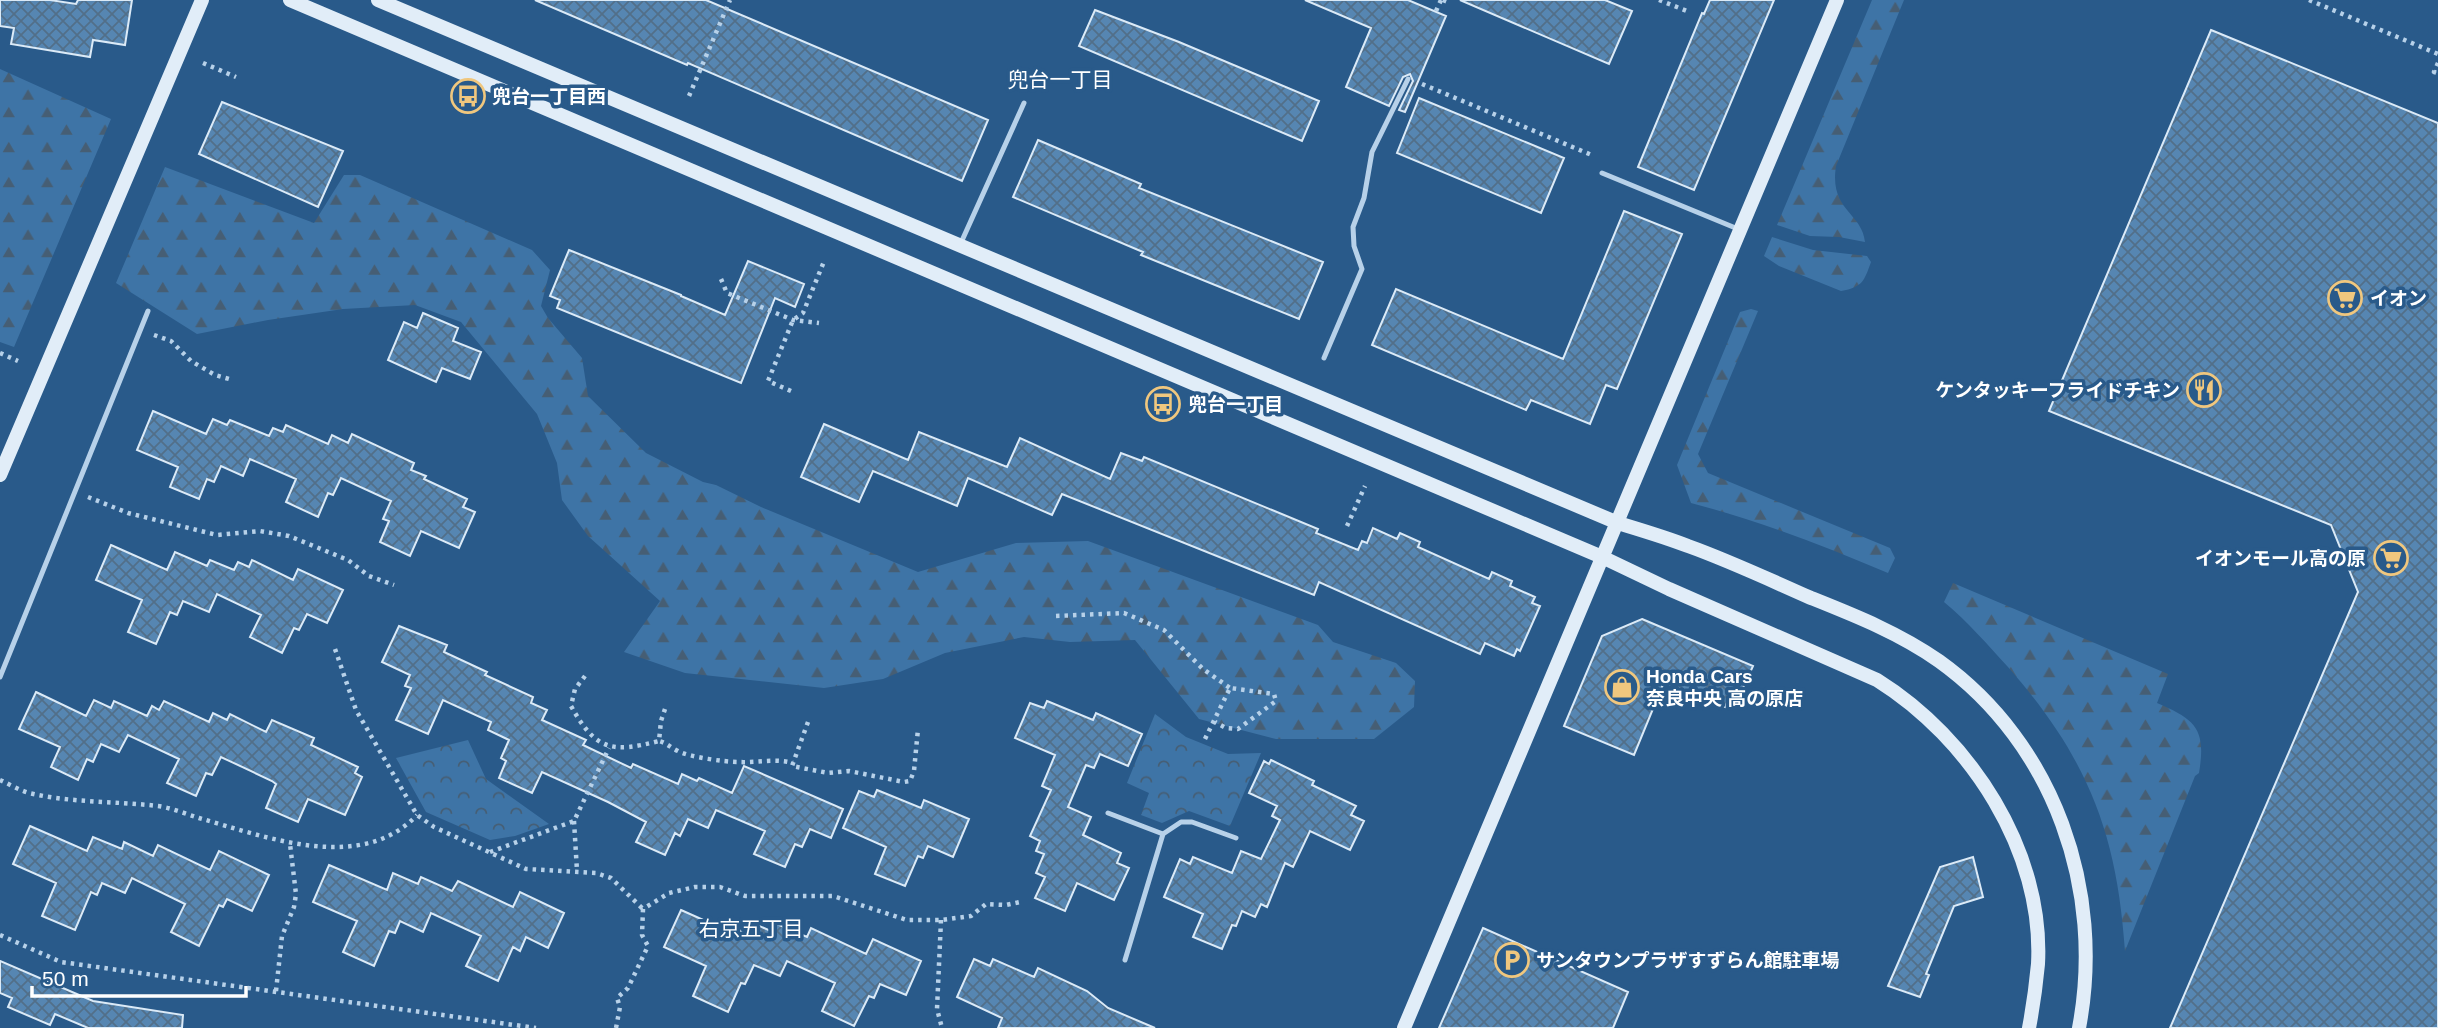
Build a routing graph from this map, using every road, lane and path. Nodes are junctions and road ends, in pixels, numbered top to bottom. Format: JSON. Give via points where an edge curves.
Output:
{"nodes":[{"id":1,"x":202,"y":0,"type":"edge"},
{"id":2,"x":290,"y":0,"type":"edge"},
{"id":3,"x":378,"y":0,"type":"edge"},
{"id":4,"x":730,"y":0,"type":"edge"},
{"id":5,"x":1442,"y":0,"type":"edge"},
{"id":6,"x":1448,"y":0,"type":"edge"},
{"id":7,"x":1659,"y":0,"type":"edge"},
{"id":8,"x":1837,"y":0,"type":"edge"},
{"id":9,"x":2309,"y":0,"type":"edge"},
{"id":10,"x":2324,"y":3,"type":"edge"},
{"id":11,"x":1686,"y":11,"type":"dead end"},
{"id":12,"x":1436,"y":12,"type":"dead end"},
{"id":13,"x":2438,"y":54,"type":"edge"},
{"id":14,"x":204,"y":63,"type":"dead end"},
{"id":15,"x":2438,"y":63,"type":"edge"},
{"id":16,"x":2438,"y":74,"type":"edge"},
{"id":17,"x":236,"y":76,"type":"dead end"},
{"id":18,"x":1408,"y":79,"type":"joint"},
{"id":19,"x":689,"y":96,"type":"dead end"},
{"id":20,"x":1024,"y":103,"type":"dead end"},
{"id":21,"x":1594,"y":156,"type":"dead end"},
{"id":22,"x":1602,"y":173,"type":"dead end"},
{"id":23,"x":1739,"y":230,"type":"junction"},
{"id":24,"x":960,"y":245,"type":"junction"},
{"id":25,"x":825,"y":259,"type":"dead end"},
{"id":26,"x":721,"y":279,"type":"dead end"},
{"id":27,"x":148,"y":311,"type":"dead end"},
{"id":28,"x":793,"y":320,"type":"junction"},
{"id":29,"x":819,"y":323,"type":"dead end"},
{"id":30,"x":140,"y":329,"type":"junction"},
{"id":31,"x":0,"y":354,"type":"edge"},
{"id":32,"x":1324,"y":358,"type":"dead end"},
{"id":33,"x":18,"y":361,"type":"dead end"},
{"id":34,"x":229,"y":379,"type":"dead end"},
{"id":35,"x":791,"y":391,"type":"dead end"},
{"id":36,"x":0,"y":475,"type":"edge"},
{"id":37,"x":1365,"y":486,"type":"dead end"},
{"id":38,"x":74,"y":492,"type":"junction"},
{"id":39,"x":1618,"y":523,"type":"junction"},
{"id":40,"x":1347,"y":526,"type":"dead end"},
{"id":41,"x":1602,"y":557,"type":"junction"},
{"id":42,"x":394,"y":585,"type":"dead end"},
{"id":43,"x":1056,"y":616,"type":"dead end"},
{"id":44,"x":335,"y":649,"type":"dead end"},
{"id":45,"x":585,"y":676,"type":"dead end"},
{"id":46,"x":0,"y":677,"type":"edge"},
{"id":47,"x":1230,"y":688,"type":"junction"},
{"id":48,"x":665,"y":709,"type":"dead end"},
{"id":49,"x":808,"y":722,"type":"dead end"},
{"id":50,"x":1214,"y":722,"type":"junction"},
{"id":51,"x":918,"y":729,"type":"dead end"},
{"id":52,"x":1205,"y":739,"type":"dead end"},
{"id":53,"x":659,"y":741,"type":"junction"},
{"id":54,"x":609,"y":748,"type":"junction"},
{"id":55,"x":793,"y":763,"type":"junction"},
{"id":56,"x":0,"y":780,"type":"edge"},
{"id":57,"x":1108,"y":813,"type":"dead end"},
{"id":58,"x":417,"y":815,"type":"junction"},
{"id":59,"x":574,"y":821,"type":"junction"},
{"id":60,"x":1163,"y":834,"type":"junction"},
{"id":61,"x":1237,"y":838,"type":"dead end"},
{"id":62,"x":290,"y":844,"type":"junction"},
{"id":63,"x":489,"y":853,"type":"junction"},
{"id":64,"x":577,"y":872,"type":"junction"},
{"id":65,"x":1020,"y":902,"type":"dead end"},
{"id":66,"x":643,"y":909,"type":"junction"},
{"id":67,"x":942,"y":920,"type":"junction"},
{"id":68,"x":0,"y":935,"type":"edge"},
{"id":69,"x":1125,"y":960,"type":"dead end"},
{"id":70,"x":276,"y":991,"type":"junction"},
{"id":71,"x":536,"y":1028,"type":"edge"},
{"id":72,"x":616,"y":1028,"type":"edge"},
{"id":73,"x":942,"y":1028,"type":"edge"},
{"id":74,"x":1404,"y":1028,"type":"edge"},
{"id":75,"x":2029,"y":1028,"type":"edge"},
{"id":76,"x":2079,"y":1028,"type":"edge"}],
"edges":[{"from":1,"to":36,"type":"street"},
{"from":2,"to":41,"type":"street"},
{"from":3,"to":24,"type":"street"},
{"from":4,"to":19,"type":"path"},
{"from":5,"to":6,"type":"path"},
{"from":5,"to":12,"type":"path"},
{"from":7,"to":11,"type":"path"},
{"from":8,"to":23,"type":"street"},
{"from":9,"to":10,"type":"path"},
{"from":10,"to":13,"type":"path"},
{"from":14,"to":17,"type":"path"},
{"from":15,"to":16,"type":"path","via":[[2434,72]]},
{"from":18,"to":21,"type":"path"},
{"from":18,"to":32,"type":"lane","via":[[1372,152],[1364,198],[1353,227],[1362,269]]},
{"from":20,"to":24,"type":"lane"},
{"from":22,"to":23,"type":"lane"},
{"from":23,"to":39,"type":"street"},
{"from":24,"to":39,"type":"street"},
{"from":25,"to":28,"type":"path","via":[[803,313]]},
{"from":26,"to":28,"type":"path","via":[[727,293]]},
{"from":27,"to":30,"type":"lane"},
{"from":28,"to":29,"type":"path"},
{"from":28,"to":35,"type":"path","via":[[768,381]]},
{"from":30,"to":34,"type":"path","via":[[171,341],[191,361]]},
{"from":30,"to":38,"type":"lane"},
{"from":31,"to":33,"type":"path"},
{"from":37,"to":40,"type":"path"},
{"from":38,"to":42,"type":"path","via":[[128,513],[217,536],[260,531],[289,536]]},
{"from":38,"to":46,"type":"lane"},
{"from":39,"to":41,"type":"street"},
{"from":39,"to":76,"type":"street","via":[[1687,545],[1885,628],[1941,663],[2003,722],[2047,786],[2075,861],[2086,928],[2087,972]]},
{"from":41,"to":74,"type":"street"},
{"from":41,"to":75,"type":"street","via":[[1877,680],[1940,728],[1992,798],[2024,869],[2033,905],[2038,964]]},
{"from":43,"to":47,"type":"path","via":[[1124,613],[1164,630],[1203,670]]},
{"from":44,"to":58,"type":"path","via":[[356,710]]},
{"from":45,"to":54,"type":"path","via":[[571,706]]},
{"from":47,"to":50,"type":"path"},
{"from":47,"to":50,"type":"path","via":[[1274,694],[1276,701],[1238,729]]},
{"from":48,"to":53,"type":"path"},
{"from":49,"to":55,"type":"path"},
{"from":50,"to":52,"type":"path"},
{"from":51,"to":55,"type":"path","via":[[910,781],[828,772]]},
{"from":53,"to":54,"type":"path"},
{"from":53,"to":55,"type":"path","via":[[694,757]]},
{"from":54,"to":59,"type":"path"},
{"from":56,"to":62,"type":"path","via":[[27,793],[160,806]]},
{"from":57,"to":60,"type":"lane"},
{"from":58,"to":62,"type":"path","via":[[405,828],[376,842],[352,847]]},
{"from":58,"to":63,"type":"path"},
{"from":59,"to":63,"type":"path"},
{"from":59,"to":64,"type":"path"},
{"from":60,"to":61,"type":"lane","via":[[1181,822],[1192,822]]},
{"from":60,"to":69,"type":"lane"},
{"from":62,"to":70,"type":"path","via":[[296,894],[282,936]]},
{"from":63,"to":64,"type":"path","via":[[526,869]]},
{"from":64,"to":66,"type":"path","via":[[611,878]]},
{"from":65,"to":67,"type":"path","via":[[986,904],[971,916]]},
{"from":66,"to":67,"type":"path","via":[[669,892],[720,887],[745,896],[833,896],[907,919]]},
{"from":66,"to":72,"type":"path","via":[[642,935],[648,946],[628,988],[617,998]]},
{"from":67,"to":73,"type":"path","via":[[937,1009]]},
{"from":68,"to":70,"type":"path","via":[[61,962]]},
{"from":70,"to":71,"type":"path"}]}
